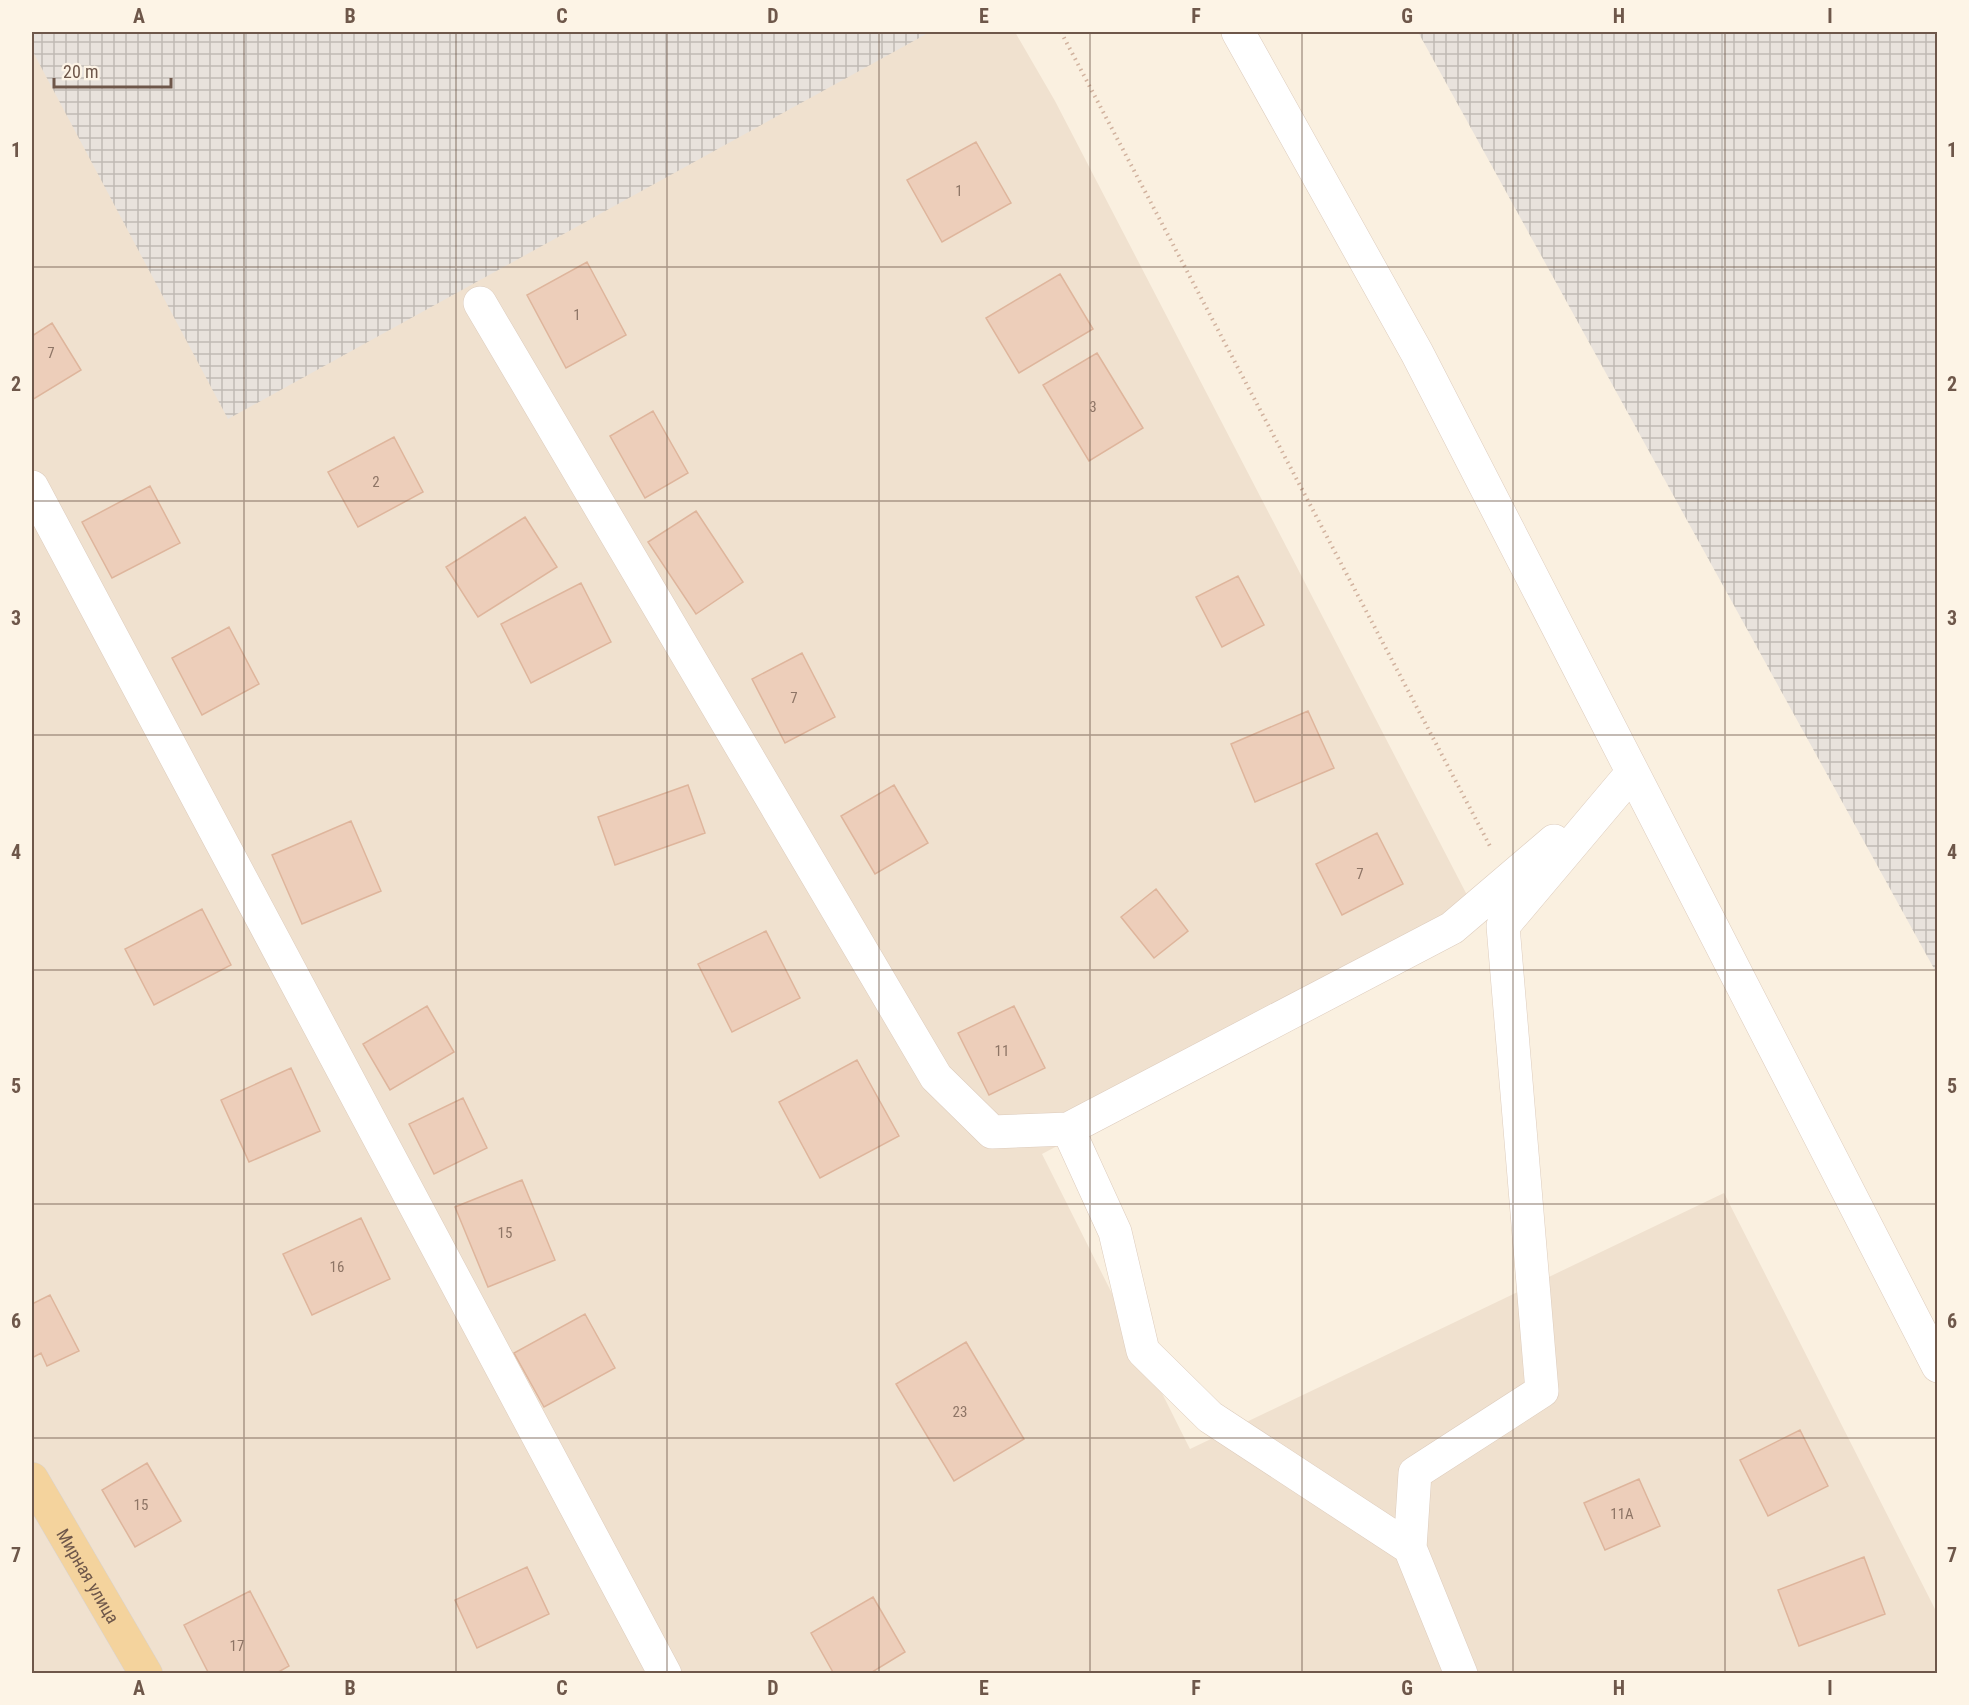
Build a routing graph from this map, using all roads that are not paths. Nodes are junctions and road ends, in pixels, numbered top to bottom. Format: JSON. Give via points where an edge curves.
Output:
{"nodes":[{"id":1,"x":1238,"y":32,"type":"edge"},
{"id":2,"x":480,"y":303,"type":"dead end"},
{"id":3,"x":32,"y":487,"type":"edge"},
{"id":4,"x":1632,"y":773,"type":"junction"},
{"id":5,"x":1068,"y":1129,"type":"junction"},
{"id":6,"x":1938,"y":1366,"type":"edge"},
{"id":7,"x":32,"y":1479,"type":"edge"},
{"id":8,"x":1410,"y":1548,"type":"junction"},
{"id":9,"x":146,"y":1674,"type":"edge"},
{"id":10,"x":664,"y":1674,"type":"edge"},
{"id":11,"x":1461,"y":1674,"type":"edge"}],
"edges":[{"from":1,"to":4,"type":"street","via":[[1418,353]]},
{"from":2,"to":5,"type":"street","via":[[936,1077],[992,1132]]},
{"from":3,"to":10,"type":"street"},
{"from":4,"to":5,"type":"street","via":[[1452,928]]},
{"from":4,"to":6,"type":"street"},
{"from":4,"to":8,"type":"street","via":[[1503,926],[1542,1391],[1415,1473]]},
{"from":5,"to":8,"type":"street","via":[[1115,1232],[1143,1350],[1210,1417]]},
{"from":7,"to":9,"type":"main road","name":"Мирная улица"},
{"from":8,"to":11,"type":"street"}]}
